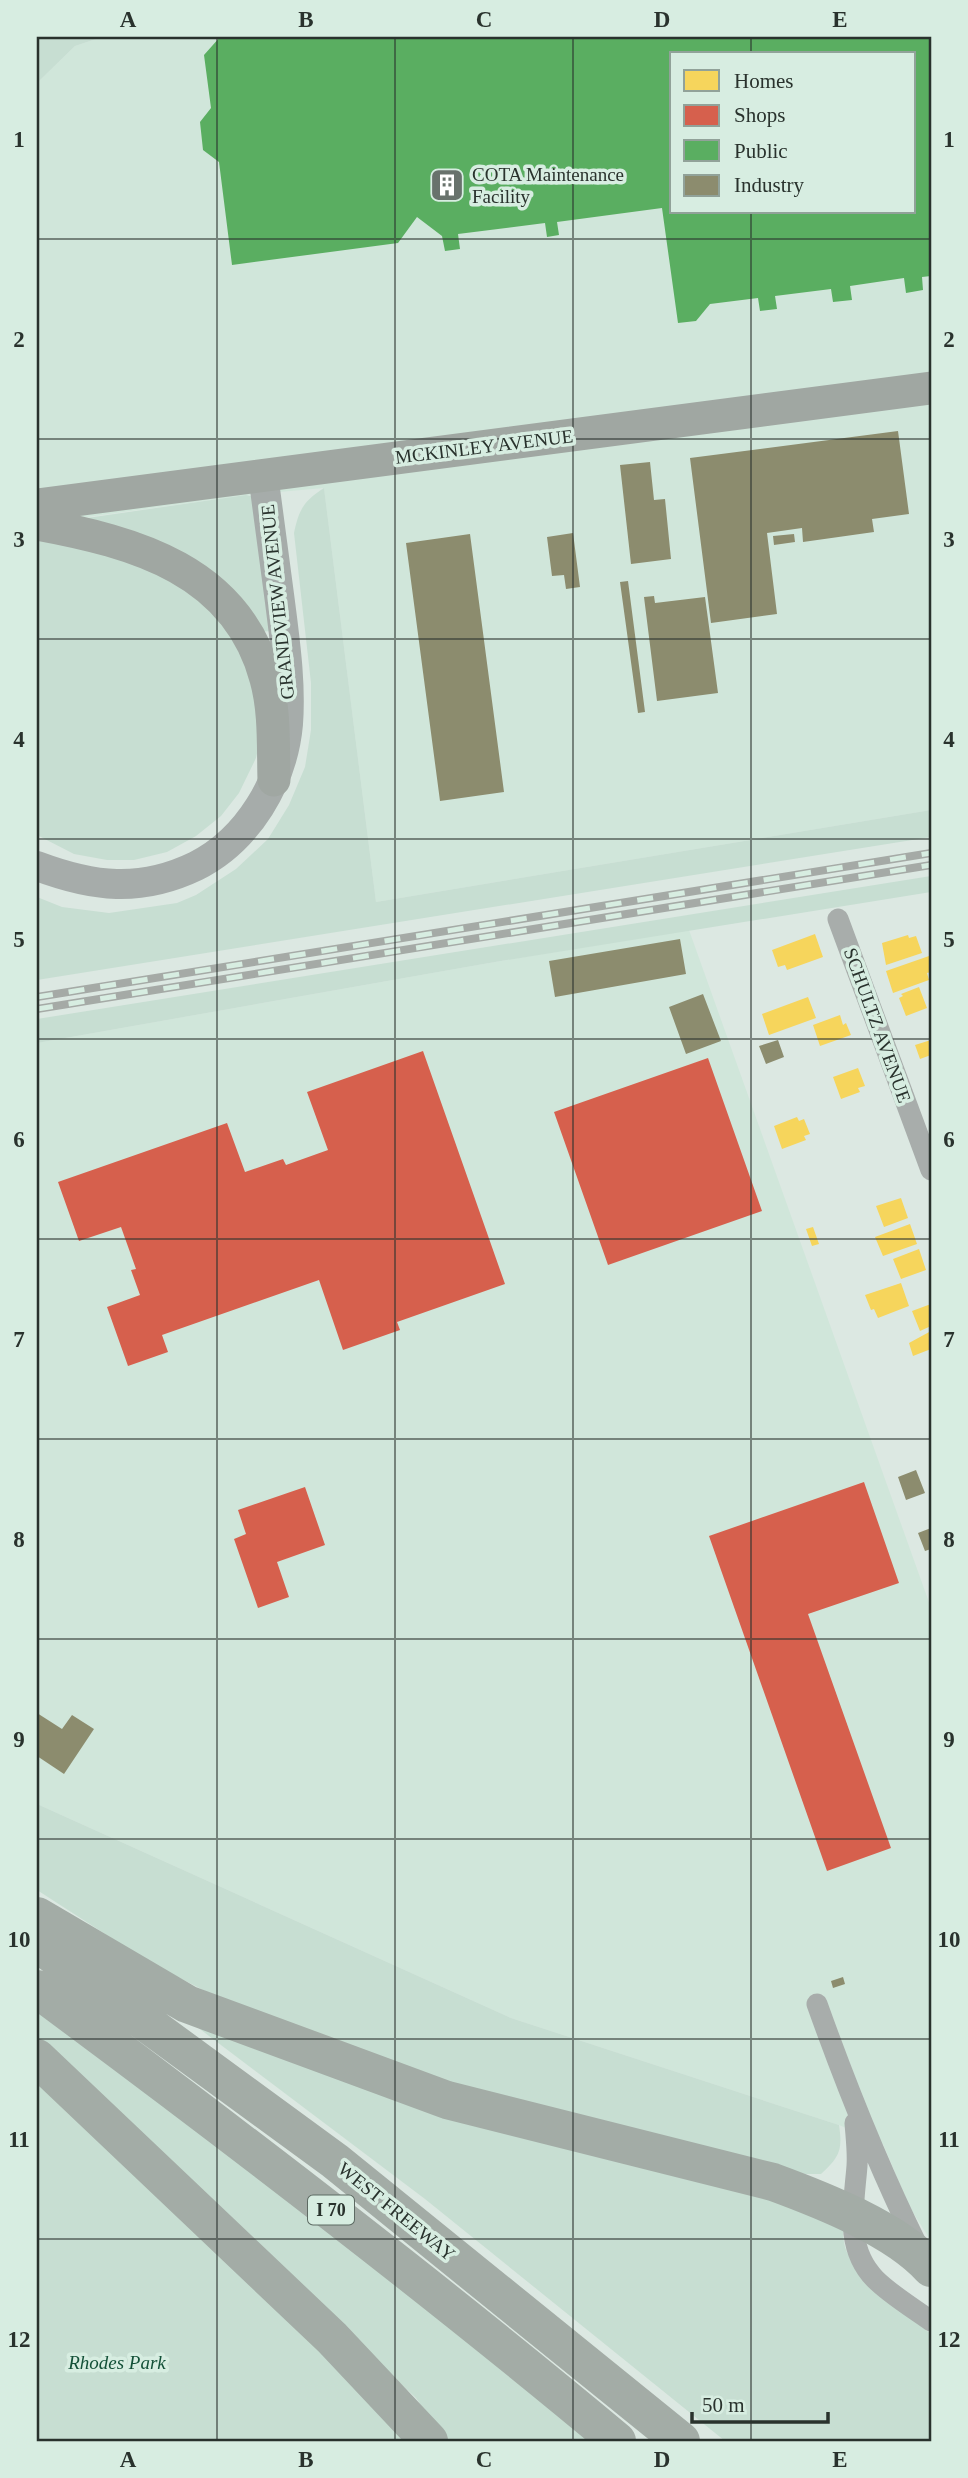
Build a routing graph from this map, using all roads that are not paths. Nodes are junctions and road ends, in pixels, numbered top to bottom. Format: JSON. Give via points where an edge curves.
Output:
{"nodes":[{"id":1,"x":931,"y":388,"type":"edge"},
{"id":2,"x":263,"y":475,"type":"junction"},
{"id":3,"x":37,"y":505,"type":"edge"},
{"id":4,"x":37,"y":524,"type":"edge"},
{"id":5,"x":274,"y":780,"type":"junction"},
{"id":6,"x":37,"y":866,"type":"edge"},
{"id":7,"x":838,"y":919,"type":"dead end"},
{"id":8,"x":931,"y":1170,"type":"edge"},
{"id":9,"x":37,"y":1916,"type":"edge"},
{"id":10,"x":37,"y":1942,"type":"edge"},
{"id":11,"x":37,"y":1989,"type":"edge"},
{"id":12,"x":817,"y":2004,"type":"dead end"},
{"id":13,"x":37,"y":2058,"type":"edge"},
{"id":14,"x":852,"y":2102,"type":"junction"},
{"id":15,"x":852,"y":2216,"type":"junction"},
{"id":16,"x":928,"y":2264,"type":"edge"},
{"id":17,"x":931,"y":2321,"type":"edge"},
{"id":18,"x":429,"y":2441,"type":"edge"},
{"id":19,"x":617,"y":2441,"type":"edge"},
{"id":20,"x":681,"y":2441,"type":"edge"}],
"edges":[{"from":1,"to":2,"type":"main road","name":"MCKINLEY AVENUE"},
{"from":2,"to":3,"type":"main road","name":"MCKINLEY AVENUE"},
{"from":2,"to":5,"type":"main road","name":"GRANDVIEW AVENUE","via":[[289,695],[288,726]]},
{"from":4,"to":5,"type":"main road","via":[[75,531],[168,561],[189,572],[230,607],[259,654],[267,682]]},
{"from":5,"to":6,"type":"main road","name":"GRANDVIEW AVENUE","via":[[255,815],[222,849],[174,877],[101,885]]},
{"from":7,"to":8,"type":"street","name":"SCHULTZ AVENUE"},
{"from":9,"to":15,"type":"highway","via":[[187,2004],[434,2095],[774,2182]]},
{"from":10,"to":20,"type":"highway","name":"WEST FREEWAY","number":"I 70","via":[[335,2161]]},
{"from":11,"to":19,"type":"highway","name":"WEST FREEWAY","number":"I 70","via":[[309,2193]]},
{"from":12,"to":14,"type":"street"},
{"from":13,"to":18,"type":"highway","via":[[332,2338]]},
{"from":14,"to":15,"type":"street","via":[[857,2162]]},
{"from":14,"to":16,"type":"street"},
{"from":15,"to":16,"type":"highway","via":[[884,2232]]},
{"from":15,"to":17,"type":"street","via":[[859,2255],[874,2278]]}]}
